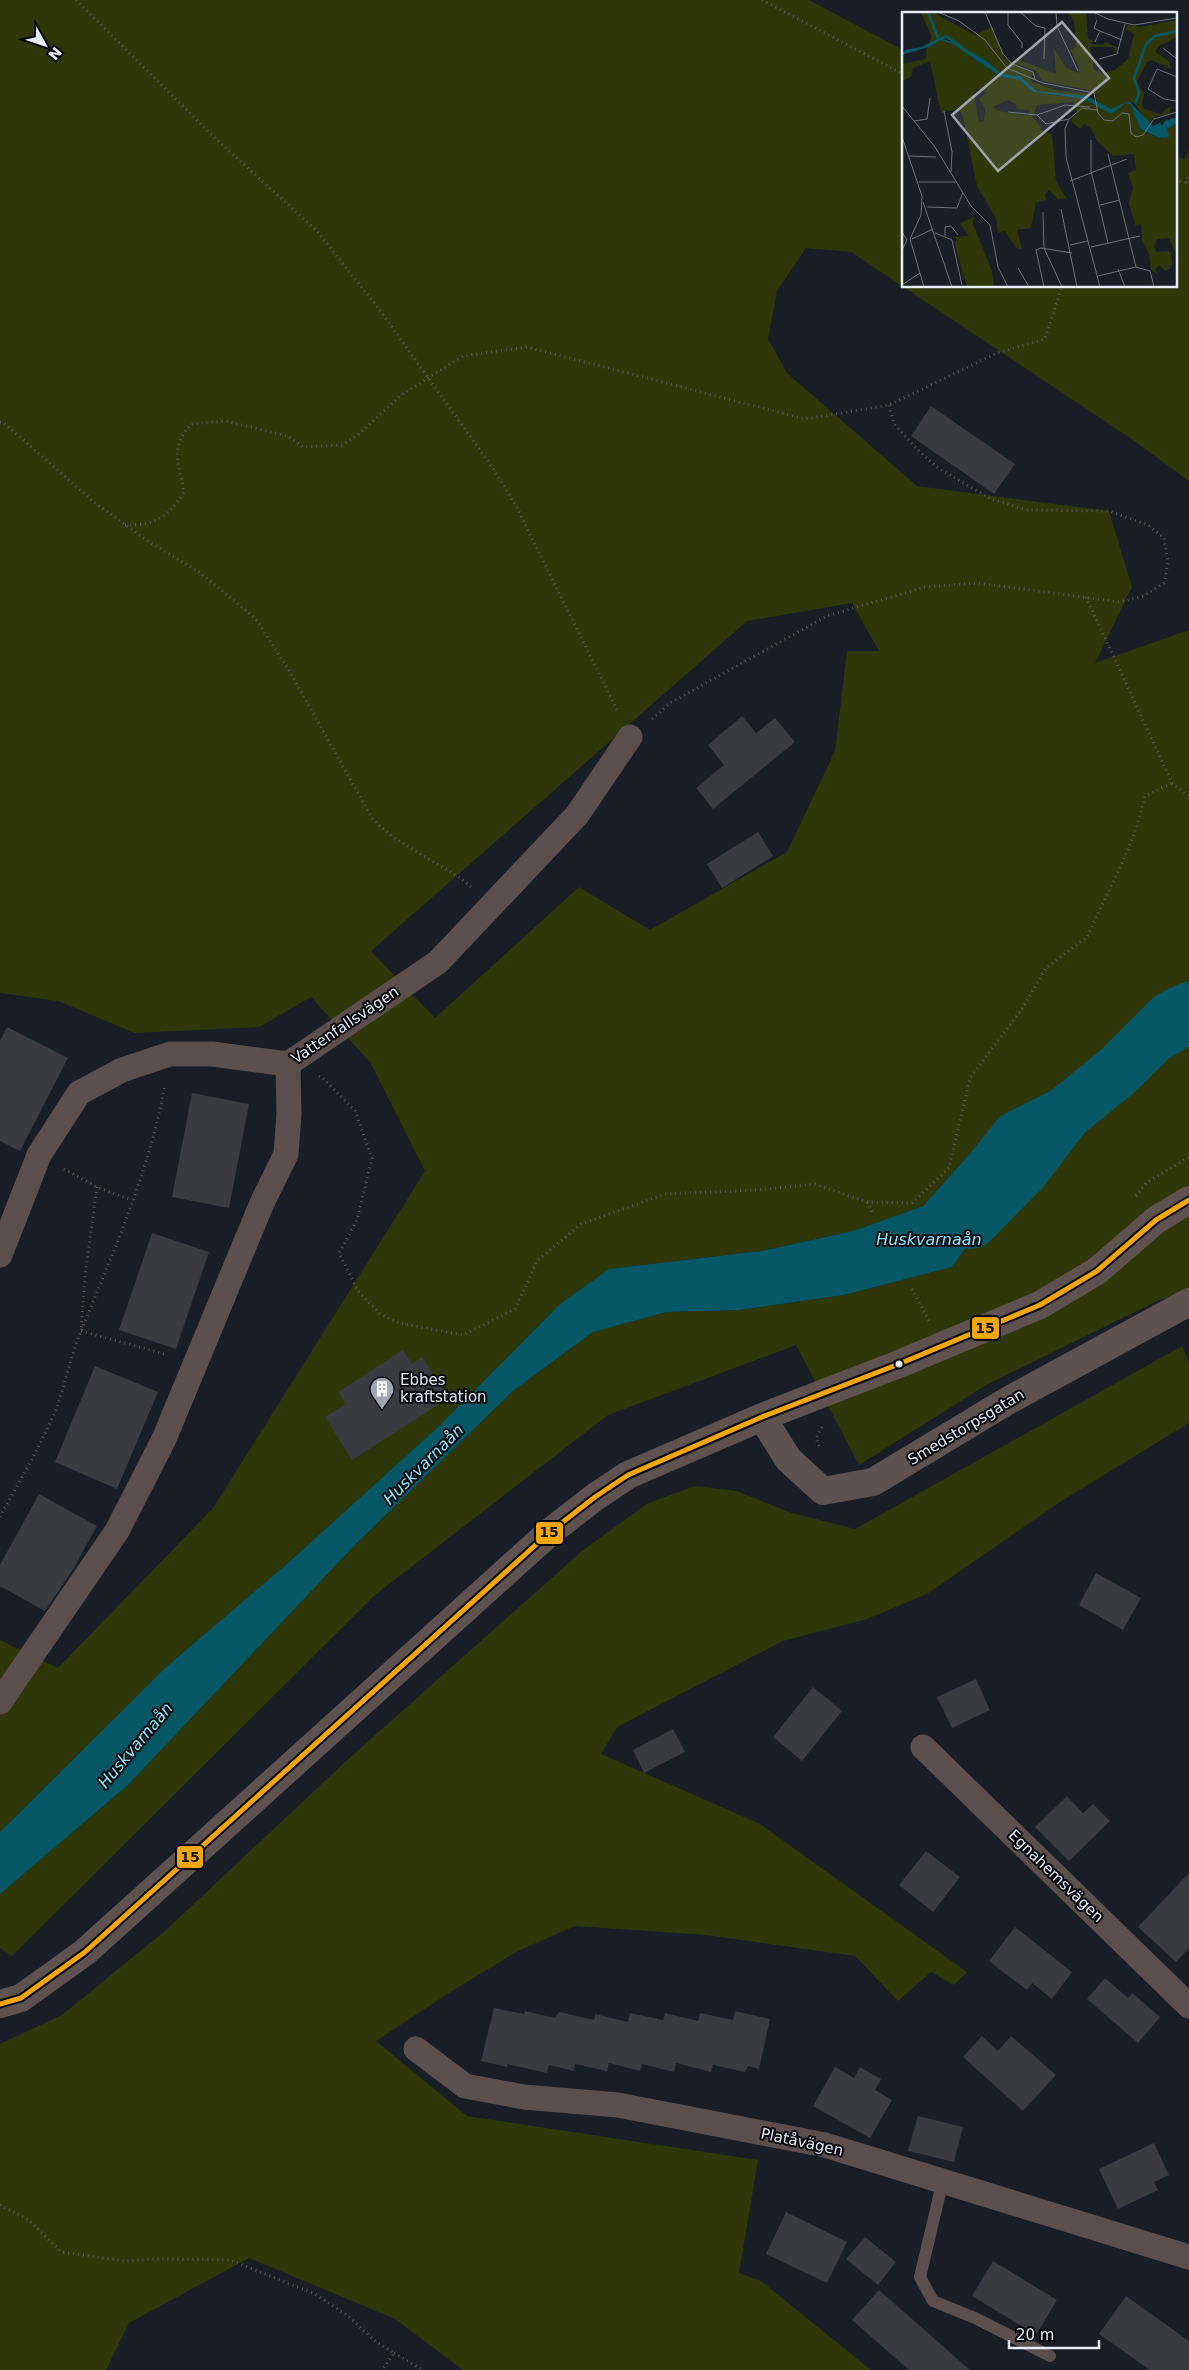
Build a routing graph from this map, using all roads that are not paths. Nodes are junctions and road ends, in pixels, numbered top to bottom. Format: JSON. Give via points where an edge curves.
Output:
{"nodes":[{"id":1,"x":630,"y":737,"type":"road end"},
{"id":2,"x":288,"y":1064,"type":"junction"},
{"id":3,"x":1189,"y":1200,"type":"edge"},
{"id":4,"x":0,"y":1254,"type":"edge"},
{"id":5,"x":1189,"y":1302,"type":"edge"},
{"id":6,"x":762,"y":1416,"type":"junction"},
{"id":7,"x":0,"y":1702,"type":"edge"},
{"id":8,"x":923,"y":1747,"type":"dead end"},
{"id":9,"x":0,"y":2004,"type":"edge"},
{"id":10,"x":1189,"y":2006,"type":"edge"},
{"id":11,"x":416,"y":2049,"type":"dead end"},
{"id":12,"x":943,"y":2180,"type":"junction"},
{"id":13,"x":1189,"y":2257,"type":"edge"},
{"id":14,"x":1050,"y":2356,"type":"dead end"}],
"edges":[{"from":1,"to":2,"type":"street","name":"Vattenfallsvägen","via":[[577,815],[438,962]]},
{"from":2,"to":4,"type":"street","name":"Vattenfallsvägen","via":[[212,1054],[170,1054],[122,1070],[79,1093],[39,1155]]},
{"from":2,"to":7,"type":"street","via":[[286,1154],[262,1203],[164,1439],[117,1531]]},
{"from":3,"to":6,"type":"main road","via":[[1156,1220],[1097,1271],[1040,1305],[899,1364]]},
{"from":5,"to":6,"type":"main road","name":"Smedstorpsgatan","via":[[1009,1400],[873,1482],[823,1491],[788,1459]]},
{"from":6,"to":9,"type":"main road","via":[[628,1475],[587,1503],[543,1539],[85,1952],[21,1998]]},
{"from":8,"to":10,"type":"street","name":"Egnahemsvägen"},
{"from":11,"to":12,"type":"street","name":"Platåvägen","via":[[465,2086],[524,2097],[618,2105],[816,2143]]},
{"from":12,"to":13,"type":"street","name":"Platåvägen"},
{"from":12,"to":14,"type":"lane","via":[[920,2277],[933,2302],[975,2318]]}]}
